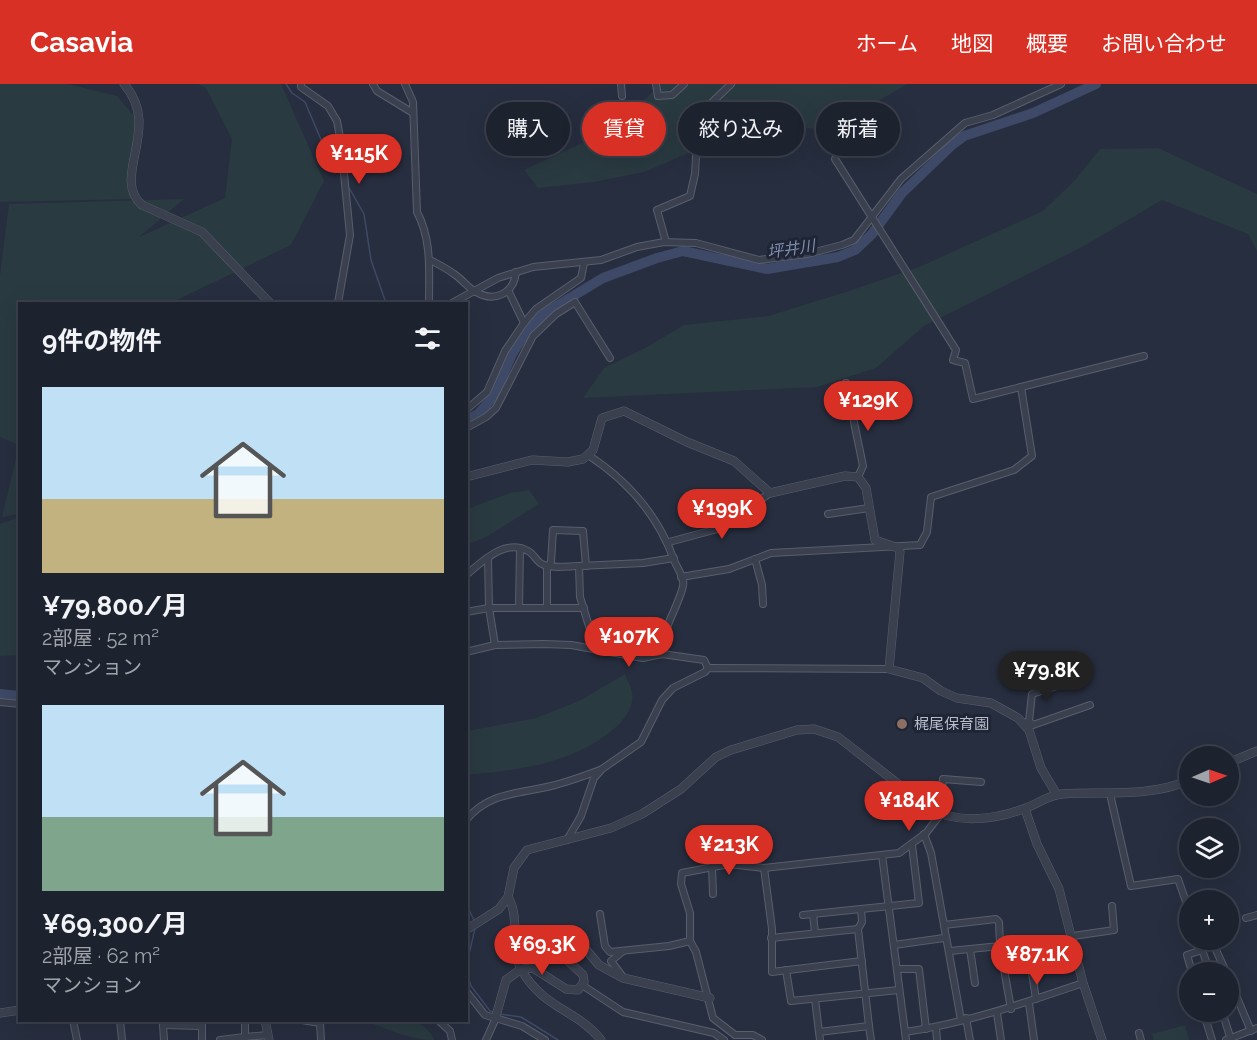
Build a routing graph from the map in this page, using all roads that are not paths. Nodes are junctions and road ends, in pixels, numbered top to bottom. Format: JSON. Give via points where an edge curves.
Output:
{"nodes":[{"id":1,"x":124,"y":84,"type":"edge"},
{"id":2,"x":301,"y":84,"type":"edge"},
{"id":3,"x":373,"y":84,"type":"edge"},
{"id":4,"x":405,"y":84,"type":"edge"},
{"id":5,"x":621,"y":84,"type":"edge"},
{"id":6,"x":656,"y":84,"type":"edge"},
{"id":7,"x":684,"y":84,"type":"edge"},
{"id":8,"x":731,"y":84,"type":"edge"},
{"id":9,"x":1061,"y":84,"type":"edge"},
{"id":10,"x":622,"y":96,"type":"dead end"},
{"id":11,"x":413,"y":113,"type":"junction"},
{"id":12,"x":835,"y":159,"type":"dead end"},
{"id":13,"x":873,"y":218,"type":"junction"},
{"id":14,"x":666,"y":242,"type":"junction"},
{"id":15,"x":430,"y":260,"type":"junction"},
{"id":16,"x":584,"y":263,"type":"junction"},
{"id":17,"x":516,"y":272,"type":"junction"},
{"id":18,"x":476,"y":292,"type":"junction"},
{"id":19,"x":508,"y":292,"type":"junction"},
{"id":20,"x":269,"y":302,"type":"edge"},
{"id":21,"x":338,"y":302,"type":"edge"},
{"id":22,"x":429,"y":302,"type":"edge"},
{"id":23,"x":454,"y":302,"type":"edge"},
{"id":24,"x":525,"y":323,"type":"junction"},
{"id":25,"x":1144,"y":357,"type":"dead end"},
{"id":26,"x":610,"y":358,"type":"dead end"},
{"id":27,"x":846,"y":383,"type":"dead end"},
{"id":28,"x":1021,"y":387,"type":"junction"},
{"id":29,"x":468,"y":408,"type":"edge"},
{"id":30,"x":468,"y":427,"type":"edge"},
{"id":31,"x":588,"y":455,"type":"junction"},
{"id":32,"x":468,"y":476,"type":"edge"},
{"id":33,"x":858,"y":477,"type":"junction"},
{"id":34,"x":770,"y":493,"type":"junction"},
{"id":35,"x":869,"y":508,"type":"junction"},
{"id":36,"x":828,"y":514,"type":"dead end"},
{"id":37,"x":669,"y":542,"type":"junction"},
{"id":38,"x":520,"y":548,"type":"junction"},
{"id":39,"x":898,"y":548,"type":"junction"},
{"id":40,"x":488,"y":558,"type":"junction"},
{"id":41,"x":674,"y":558,"type":"junction"},
{"id":42,"x":755,"y":559,"type":"junction"},
{"id":43,"x":549,"y":566,"type":"junction"},
{"id":44,"x":583,"y":566,"type":"junction"},
{"id":45,"x":468,"y":573,"type":"edge"},
{"id":46,"x":681,"y":577,"type":"junction"},
{"id":47,"x":763,"y":604,"type":"dead end"},
{"id":48,"x":519,"y":607,"type":"junction"},
{"id":49,"x":547,"y":607,"type":"junction"},
{"id":50,"x":489,"y":608,"type":"junction"},
{"id":51,"x":584,"y":608,"type":"junction"},
{"id":52,"x":468,"y":612,"type":"edge"},
{"id":53,"x":495,"y":645,"type":"junction"},
{"id":54,"x":596,"y":649,"type":"junction"},
{"id":55,"x":468,"y":652,"type":"edge"},
{"id":56,"x":662,"y":654,"type":"junction"},
{"id":57,"x":708,"y":668,"type":"junction"},
{"id":58,"x":889,"y":669,"type":"junction"},
{"id":59,"x":1082,"y":678,"type":"dead end"},
{"id":60,"x":0,"y":702,"type":"edge"},
{"id":61,"x":18,"y":704,"type":"edge"},
{"id":62,"x":1090,"y":705,"type":"dead end"},
{"id":63,"x":1027,"y":722,"type":"junction"},
{"id":64,"x":1257,"y":751,"type":"edge"},
{"id":65,"x":1239,"y":759,"type":"edge"},
{"id":66,"x":601,"y":770,"type":"junction"},
{"id":67,"x":981,"y":782,"type":"dead end"},
{"id":68,"x":1179,"y":784,"type":"edge"},
{"id":69,"x":1110,"y":794,"type":"junction"},
{"id":70,"x":1057,"y":795,"type":"junction"},
{"id":71,"x":929,"y":808,"type":"junction"},
{"id":72,"x":1025,"y":809,"type":"junction"},
{"id":73,"x":940,"y":815,"type":"junction"},
{"id":74,"x":468,"y":818,"type":"edge"},
{"id":75,"x":924,"y":834,"type":"junction"},
{"id":76,"x":567,"y":840,"type":"junction"},
{"id":77,"x":912,"y":845,"type":"junction"},
{"id":78,"x":882,"y":855,"type":"junction"},
{"id":79,"x":712,"y":867,"type":"junction"},
{"id":80,"x":764,"y":868,"type":"junction"},
{"id":81,"x":1182,"y":890,"type":"edge"},
{"id":82,"x":713,"y":894,"type":"dead end"},
{"id":83,"x":508,"y":897,"type":"junction"},
{"id":84,"x":889,"y":906,"type":"junction"},
{"id":85,"x":1112,"y":906,"type":"dead end"},
{"id":86,"x":861,"y":909,"type":"junction"},
{"id":87,"x":600,"y":914,"type":"dead end"},
{"id":88,"x":813,"y":914,"type":"junction"},
{"id":89,"x":803,"y":915,"type":"dead end"},
{"id":90,"x":1257,"y":915,"type":"edge"},
{"id":91,"x":1246,"y":918,"type":"dead end"},
{"id":92,"x":944,"y":925,"type":"junction"},
{"id":93,"x":468,"y":929,"type":"edge"},
{"id":94,"x":858,"y":929,"type":"junction"},
{"id":95,"x":815,"y":933,"type":"junction"},
{"id":96,"x":1073,"y":936,"type":"junction"},
{"id":97,"x":771,"y":938,"type":"junction"},
{"id":98,"x":944,"y":938,"type":"junction"},
{"id":99,"x":690,"y":940,"type":"junction"},
{"id":100,"x":894,"y":945,"type":"junction"},
{"id":101,"x":1000,"y":946,"type":"junction"},
{"id":102,"x":970,"y":949,"type":"junction"},
{"id":103,"x":950,"y":951,"type":"junction"},
{"id":104,"x":621,"y":952,"type":"junction"},
{"id":105,"x":1029,"y":954,"type":"dead end"},
{"id":106,"x":862,"y":961,"type":"junction"},
{"id":107,"x":1189,"y":962,"type":"edge"},
{"id":108,"x":1206,"y":962,"type":"edge"},
{"id":109,"x":521,"y":969,"type":"junction"},
{"id":110,"x":897,"y":969,"type":"junction"},
{"id":111,"x":786,"y":970,"type":"junction"},
{"id":112,"x":623,"y":978,"type":"junction"},
{"id":113,"x":975,"y":983,"type":"dead end"},
{"id":114,"x":1083,"y":983,"type":"junction"},
{"id":115,"x":582,"y":985,"type":"junction"},
{"id":116,"x":899,"y":990,"type":"junction"},
{"id":117,"x":468,"y":994,"type":"edge"},
{"id":118,"x":866,"y":994,"type":"junction"},
{"id":119,"x":710,"y":998,"type":"junction"},
{"id":120,"x":815,"y":999,"type":"junction"},
{"id":121,"x":1036,"y":999,"type":"junction"},
{"id":122,"x":1239,"y":999,"type":"edge"},
{"id":123,"x":1029,"y":1003,"type":"junction"},
{"id":124,"x":1011,"y":1009,"type":"junction"},
{"id":125,"x":18,"y":1010,"type":"edge"},
{"id":126,"x":0,"y":1013,"type":"edge"},
{"id":127,"x":997,"y":1013,"type":"junction"},
{"id":128,"x":496,"y":1015,"type":"junction"},
{"id":129,"x":964,"y":1019,"type":"junction"},
{"id":130,"x":72,"y":1022,"type":"edge"},
{"id":131,"x":120,"y":1022,"type":"edge"},
{"id":132,"x":245,"y":1022,"type":"edge"},
{"id":133,"x":266,"y":1022,"type":"edge"},
{"id":134,"x":314,"y":1022,"type":"edge"},
{"id":135,"x":440,"y":1022,"type":"edge"},
{"id":136,"x":1207,"y":1022,"type":"edge"},
{"id":137,"x":1225,"y":1022,"type":"edge"},
{"id":138,"x":164,"y":1023,"type":"edge"},
{"id":139,"x":202,"y":1023,"type":"edge"},
{"id":140,"x":869,"y":1026,"type":"junction"},
{"id":141,"x":936,"y":1027,"type":"junction"},
{"id":142,"x":926,"y":1029,"type":"junction"},
{"id":143,"x":1254,"y":1030,"type":"edge"},
{"id":144,"x":819,"y":1032,"type":"junction"},
{"id":145,"x":905,"y":1032,"type":"junction"},
{"id":146,"x":245,"y":1037,"type":"junction"},
{"id":147,"x":268,"y":1037,"type":"edge"},
{"id":148,"x":733,"y":1037,"type":"edge"},
{"id":149,"x":537,"y":1038,"type":"edge"},
{"id":150,"x":77,"y":1040,"type":"edge"},
{"id":151,"x":123,"y":1040,"type":"edge"},
{"id":152,"x":164,"y":1040,"type":"edge"},
{"id":153,"x":202,"y":1040,"type":"edge"},
{"id":154,"x":220,"y":1040,"type":"edge"},
{"id":155,"x":321,"y":1040,"type":"edge"},
{"id":156,"x":452,"y":1040,"type":"edge"},
{"id":157,"x":486,"y":1040,"type":"edge"},
{"id":158,"x":545,"y":1040,"type":"edge"},
{"id":159,"x":601,"y":1040,"type":"edge"},
{"id":160,"x":724,"y":1040,"type":"edge"},
{"id":161,"x":762,"y":1040,"type":"edge"},
{"id":162,"x":820,"y":1040,"type":"edge"},
{"id":163,"x":871,"y":1040,"type":"edge"},
{"id":164,"x":906,"y":1040,"type":"edge"},
{"id":165,"x":937,"y":1040,"type":"edge"},
{"id":166,"x":969,"y":1040,"type":"edge"},
{"id":167,"x":1001,"y":1040,"type":"edge"},
{"id":168,"x":1034,"y":1040,"type":"edge"},
{"id":169,"x":1102,"y":1040,"type":"edge"},
{"id":170,"x":1212,"y":1040,"type":"edge"},
{"id":171,"x":1229,"y":1040,"type":"edge"}],
"edges":[{"from":1,"to":20,"type":"street","via":[[136,102],[140,123],[130,183],[135,199],[201,232]]},
{"from":2,"to":21,"type":"street","via":[[333,113],[341,143],[350,235]]},
{"from":3,"to":11,"type":"street","via":[[377,91]]},
{"from":4,"to":11,"type":"street"},
{"from":5,"to":10,"type":"street"},
{"from":6,"to":7,"type":"street","via":[[658,96],[672,95]]},
{"from":8,"to":14,"type":"street","via":[[702,112],[698,121],[690,196],[657,210]]},
{"from":9,"to":13,"type":"street","via":[[993,115],[965,123],[901,179]]},
{"from":11,"to":15,"type":"street","via":[[417,212],[425,227]]},
{"from":12,"to":13,"type":"street"},
{"from":13,"to":14,"type":"street","via":[[854,240],[778,259],[759,260],[696,243]]},
{"from":13,"to":28,"type":"street","via":[[957,350],[953,360],[965,363],[973,399]]},
{"from":14,"to":16,"type":"street"},
{"from":15,"to":18,"type":"street"},
{"from":15,"to":22,"type":"street"},
{"from":16,"to":17,"type":"street","via":[[553,263]]},
{"from":16,"to":24,"type":"street","via":[[581,278],[543,303]]},
{"from":17,"to":18,"type":"street"},
{"from":17,"to":19,"type":"street"},
{"from":18,"to":19,"type":"street","via":[[500,296]]},
{"from":18,"to":23,"type":"street"},
{"from":19,"to":24,"type":"street"},
{"from":24,"to":29,"type":"street","via":[[505,351],[487,392]]},
{"from":25,"to":28,"type":"street"},
{"from":26,"to":30,"type":"street","via":[[575,302],[533,336],[496,408]]},
{"from":27,"to":33,"type":"street","via":[[863,466]]},
{"from":28,"to":39,"type":"street","via":[[1032,456],[1014,470],[931,497],[924,542]]},
{"from":31,"to":32,"type":"street","via":[[568,462],[532,460]]},
{"from":31,"to":34,"type":"street","via":[[597,440],[602,418],[624,411],[734,461]]},
{"from":31,"to":37,"type":"street","via":[[630,487]]},
{"from":33,"to":34,"type":"street","via":[[845,476]]},
{"from":33,"to":35,"type":"street","via":[[866,488]]},
{"from":34,"to":37,"type":"street","via":[[721,528]]},
{"from":35,"to":36,"type":"street"},
{"from":35,"to":39,"type":"street","via":[[875,540]]},
{"from":37,"to":41,"type":"street"},
{"from":38,"to":40,"type":"street","via":[[500,550]]},
{"from":38,"to":43,"type":"street"},
{"from":38,"to":48,"type":"street"},
{"from":39,"to":42,"type":"street","via":[[771,553]]},
{"from":39,"to":58,"type":"street"},
{"from":40,"to":45,"type":"street"},
{"from":40,"to":50,"type":"street"},
{"from":41,"to":44,"type":"street"},
{"from":41,"to":46,"type":"street"},
{"from":42,"to":46,"type":"street","via":[[729,569]]},
{"from":42,"to":47,"type":"street"},
{"from":43,"to":44,"type":"street"},
{"from":43,"to":44,"type":"street","via":[[554,529],[583,531]]},
{"from":43,"to":49,"type":"street"},
{"from":44,"to":51,"type":"street","via":[[580,597]]},
{"from":46,"to":56,"type":"street","via":[[684,582],[678,605],[660,643]]},
{"from":48,"to":49,"type":"street"},
{"from":48,"to":50,"type":"street"},
{"from":49,"to":51,"type":"street"},
{"from":50,"to":52,"type":"street"},
{"from":50,"to":53,"type":"street"},
{"from":51,"to":54,"type":"street"},
{"from":53,"to":54,"type":"street"},
{"from":53,"to":55,"type":"street"},
{"from":54,"to":56,"type":"street","via":[[643,658]]},
{"from":56,"to":57,"type":"street","via":[[701,658]]},
{"from":57,"to":58,"type":"street"},
{"from":57,"to":66,"type":"street","via":[[673,688],[662,700],[641,742]]},
{"from":58,"to":63,"type":"street","via":[[923,678],[957,698],[996,705]]},
{"from":59,"to":63,"type":"street","via":[[1032,694]]},
{"from":60,"to":61,"type":"street"},
{"from":62,"to":63,"type":"street","via":[[1033,725]]},
{"from":63,"to":70,"type":"street","via":[[1041,768]]},
{"from":64,"to":65,"type":"street"},
{"from":66,"to":74,"type":"street","via":[[551,786],[498,796],[479,806]]},
{"from":66,"to":76,"type":"street"},
{"from":67,"to":71,"type":"street","via":[[944,779],[941,797]]},
{"from":68,"to":69,"type":"street","via":[[1158,791]]},
{"from":69,"to":70,"type":"street"},
{"from":69,"to":81,"type":"street","via":[[1131,886],[1178,879]]},
{"from":70,"to":72,"type":"street"},
{"from":71,"to":73,"type":"street"},
{"from":71,"to":76,"type":"street","via":[[838,738],[806,729],[731,750],[716,757],[681,789],[642,814],[611,828]]},
{"from":72,"to":73,"type":"street","via":[[987,818]]},
{"from":72,"to":96,"type":"street","via":[[1059,889]]},
{"from":73,"to":75,"type":"street"},
{"from":75,"to":77,"type":"street"},
{"from":75,"to":92,"type":"street"},
{"from":76,"to":83,"type":"street","via":[[527,850],[514,868]]},
{"from":77,"to":78,"type":"street","via":[[899,853]]},
{"from":77,"to":84,"type":"street","via":[[919,902]]},
{"from":78,"to":80,"type":"street"},
{"from":78,"to":84,"type":"street"},
{"from":79,"to":80,"type":"street","via":[[735,864]]},
{"from":79,"to":82,"type":"street"},
{"from":79,"to":99,"type":"street","via":[[684,871],[681,875],[690,913]]},
{"from":80,"to":97,"type":"street"},
{"from":83,"to":93,"type":"street","via":[[500,909]]},
{"from":83,"to":109,"type":"street"},
{"from":84,"to":86,"type":"street"},
{"from":84,"to":100,"type":"street"},
{"from":85,"to":96,"type":"street","via":[[1114,930]]},
{"from":86,"to":88,"type":"street"},
{"from":86,"to":94,"type":"street"},
{"from":87,"to":104,"type":"street","via":[[606,950]]},
{"from":88,"to":89,"type":"street"},
{"from":88,"to":95,"type":"street"},
{"from":90,"to":91,"type":"street"},
{"from":92,"to":98,"type":"street"},
{"from":92,"to":101,"type":"street","via":[[997,919]]},
{"from":94,"to":95,"type":"street"},
{"from":94,"to":106,"type":"street"},
{"from":95,"to":97,"type":"street"},
{"from":96,"to":114,"type":"street"},
{"from":97,"to":111,"type":"street","via":[[772,972]]},
{"from":98,"to":100,"type":"street"},
{"from":98,"to":103,"type":"street"},
{"from":99,"to":104,"type":"street"},
{"from":99,"to":119,"type":"street"},
{"from":100,"to":110,"type":"street"},
{"from":101,"to":102,"type":"street"},
{"from":101,"to":124,"type":"street"},
{"from":102,"to":103,"type":"street"},
{"from":102,"to":113,"type":"street"},
{"from":103,"to":129,"type":"street"},
{"from":104,"to":112,"type":"street","via":[[611,961]]},
{"from":105,"to":121,"type":"street"},
{"from":106,"to":111,"type":"street"},
{"from":106,"to":118,"type":"street"},
{"from":107,"to":108,"type":"street","via":[[1187,955],[1202,950]]},
{"from":109,"to":115,"type":"street","via":[[533,968],[572,991]]},
{"from":109,"to":128,"type":"street","via":[[506,980]]},
{"from":109,"to":159,"type":"street","via":[[546,1001],[582,1022]]},
{"from":110,"to":116,"type":"street"},
{"from":110,"to":142,"type":"street","via":[[919,969]]},
{"from":111,"to":120,"type":"street","via":[[790,1001]]},
{"from":112,"to":115,"type":"street","via":[[599,965],[583,946],[574,943],[566,946],[564,957],[583,975]]},
{"from":112,"to":119,"type":"street"},
{"from":114,"to":121,"type":"street"},
{"from":114,"to":169,"type":"street"},
{"from":115,"to":160,"type":"street","via":[[623,1012],[714,1033]]},
{"from":116,"to":118,"type":"street"},
{"from":116,"to":145,"type":"street"},
{"from":117,"to":128,"type":"street","via":[[485,1016]]},
{"from":118,"to":120,"type":"street"},
{"from":118,"to":140,"type":"street"},
{"from":119,"to":148,"type":"street","via":[[713,1018]]},
{"from":120,"to":144,"type":"street"},
{"from":121,"to":123,"type":"street"},
{"from":122,"to":143,"type":"street"},
{"from":123,"to":124,"type":"street"},
{"from":123,"to":168,"type":"street"},
{"from":124,"to":127,"type":"street"},
{"from":125,"to":126,"type":"street"},
{"from":127,"to":129,"type":"street"},
{"from":127,"to":167,"type":"street"},
{"from":128,"to":149,"type":"street","via":[[522,1026]]},
{"from":128,"to":157,"type":"street"},
{"from":129,"to":141,"type":"street"},
{"from":129,"to":166,"type":"street"},
{"from":130,"to":150,"type":"street"},
{"from":131,"to":151,"type":"street"},
{"from":132,"to":146,"type":"street"},
{"from":133,"to":147,"type":"street"},
{"from":134,"to":155,"type":"street","via":[[320,1023]]},
{"from":135,"to":156,"type":"street","via":[[450,1031]]},
{"from":136,"to":170,"type":"street"},
{"from":137,"to":171,"type":"street"},
{"from":138,"to":139,"type":"street"},
{"from":138,"to":152,"type":"street"},
{"from":139,"to":153,"type":"street"},
{"from":140,"to":144,"type":"street"},
{"from":140,"to":163,"type":"street"},
{"from":141,"to":142,"type":"street"},
{"from":141,"to":165,"type":"street"},
{"from":142,"to":145,"type":"street"},
{"from":143,"to":171,"type":"street"},
{"from":144,"to":162,"type":"street"},
{"from":145,"to":164,"type":"street"},
{"from":146,"to":147,"type":"street"},
{"from":146,"to":154,"type":"street"},
{"from":148,"to":161,"type":"street","via":[[753,1035]]},
{"from":149,"to":158,"type":"street"}]}
